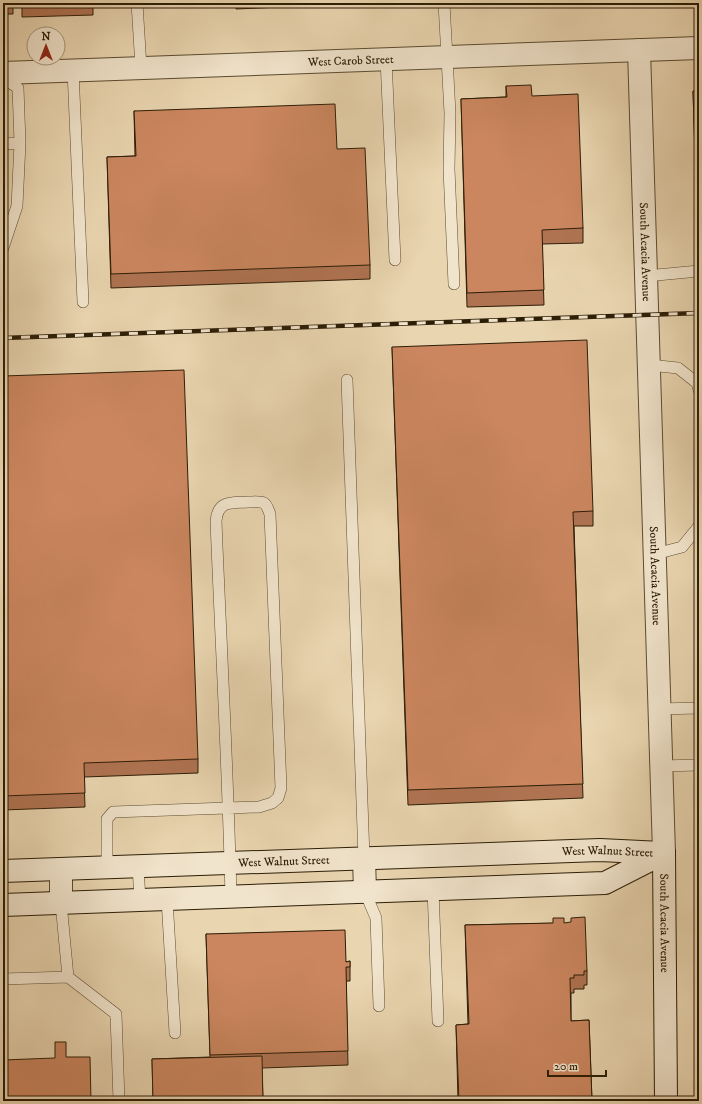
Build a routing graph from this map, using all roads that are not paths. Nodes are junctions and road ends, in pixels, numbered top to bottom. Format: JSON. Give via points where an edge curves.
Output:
{"nodes":[{"id":1,"x":137,"y":3,"type":"edge"},
{"id":2,"x":444,"y":3,"type":"edge"},
{"id":3,"x":699,"y":48,"type":"edge"},
{"id":4,"x":639,"y":50,"type":"junction"},
{"id":5,"x":446,"y":56,"type":"junction"},
{"id":6,"x":386,"y":59,"type":"junction"},
{"id":7,"x":141,"y":67,"type":"junction"},
{"id":8,"x":74,"y":70,"type":"junction"},
{"id":9,"x":3,"y":73,"type":"edge"},
{"id":10,"x":3,"y":78,"type":"edge"},
{"id":11,"x":20,"y":143,"type":"junction"},
{"id":12,"x":3,"y":144,"type":"edge"},
{"id":13,"x":3,"y":248,"type":"edge"},
{"id":14,"x":395,"y":260,"type":"dead end"},
{"id":15,"x":699,"y":271,"type":"edge"},
{"id":16,"x":646,"y":276,"type":"junction"},
{"id":17,"x":454,"y":284,"type":"dead end"},
{"id":18,"x":83,"y":302,"type":"dead end"},
{"id":19,"x":649,"y":365,"type":"junction"},
{"id":20,"x":347,"y":380,"type":"dead end"},
{"id":21,"x":699,"y":390,"type":"edge"},
{"id":22,"x":699,"y":526,"type":"edge"},
{"id":23,"x":654,"y":554,"type":"junction"},
{"id":24,"x":699,"y":708,"type":"edge"},
{"id":25,"x":659,"y":709,"type":"junction"},
{"id":26,"x":661,"y":766,"type":"junction"},
{"id":27,"x":699,"y":766,"type":"edge"},
{"id":28,"x":228,"y":808,"type":"junction"},
{"id":29,"x":664,"y":853,"type":"junction"},
{"id":30,"x":364,"y":858,"type":"junction"},
{"id":31,"x":230,"y":863,"type":"junction"},
{"id":32,"x":138,"y":866,"type":"junction"},
{"id":33,"x":107,"y":867,"type":"junction"},
{"id":34,"x":61,"y":869,"type":"junction"},
{"id":35,"x":3,"y":871,"type":"edge"},
{"id":36,"x":433,"y":889,"type":"junction"},
{"id":37,"x":365,"y":892,"type":"junction"},
{"id":38,"x":231,"y":896,"type":"junction"},
{"id":39,"x":167,"y":899,"type":"junction"},
{"id":40,"x":140,"y":900,"type":"junction"},
{"id":41,"x":61,"y":903,"type":"junction"},
{"id":42,"x":3,"y":905,"type":"edge"},
{"id":43,"x":68,"y":977,"type":"junction"},
{"id":44,"x":3,"y":979,"type":"edge"},
{"id":45,"x":379,"y":1006,"type":"dead end"},
{"id":46,"x":438,"y":1021,"type":"dead end"},
{"id":47,"x":175,"y":1033,"type":"dead end"},
{"id":48,"x":119,"y":1101,"type":"edge"},
{"id":49,"x":666,"y":1101,"type":"edge"}],
"edges":[{"from":1,"to":7,"type":"lane"},
{"from":2,"to":5,"type":"lane"},
{"from":3,"to":4,"type":"street","name":"West Carob Street"},
{"from":4,"to":5,"type":"street","name":"West Carob Street"},
{"from":4,"to":16,"type":"street","name":"South Acacia Avenue"},
{"from":5,"to":6,"type":"street","name":"West Carob Street"},
{"from":5,"to":17,"type":"lane"},
{"from":6,"to":7,"type":"street","name":"West Carob Street"},
{"from":6,"to":14,"type":"lane"},
{"from":7,"to":8,"type":"street","name":"West Carob Street"},
{"from":8,"to":9,"type":"street","name":"West Carob Street"},
{"from":8,"to":18,"type":"lane"},
{"from":10,"to":11,"type":"lane","via":[[18,88]]},
{"from":11,"to":12,"type":"lane"},
{"from":11,"to":13,"type":"lane","via":[[17,206]]},
{"from":15,"to":16,"type":"lane"},
{"from":16,"to":19,"type":"street","name":"South Acacia Avenue"},
{"from":19,"to":21,"type":"lane","via":[[678,368],[697,383]]},
{"from":19,"to":23,"type":"street","name":"South Acacia Avenue"},
{"from":20,"to":30,"type":"lane"},
{"from":22,"to":23,"type":"lane","via":[[682,547]]},
{"from":23,"to":25,"type":"street","name":"South Acacia Avenue"},
{"from":24,"to":25,"type":"lane"},
{"from":25,"to":26,"type":"street","name":"South Acacia Avenue"},
{"from":26,"to":27,"type":"lane"},
{"from":26,"to":29,"type":"street","name":"South Acacia Avenue"},
{"from":28,"to":28,"type":"lane","via":[[259,807],[272,803],[278,798],[281,788],[270,514],[262,502],[222,505],[216,516]]},
{"from":28,"to":31,"type":"lane"},
{"from":28,"to":33,"type":"lane","via":[[113,812],[107,819]]},
{"from":29,"to":30,"type":"street","name":"West Walnut Street","via":[[600,850]]},
{"from":29,"to":36,"type":"street","name":"West Walnut Street","via":[[606,883]]},
{"from":29,"to":49,"type":"street","name":"South Acacia Avenue"},
{"from":30,"to":31,"type":"street","name":"West Walnut Street"},
{"from":30,"to":37,"type":"street"},
{"from":31,"to":32,"type":"street","name":"West Walnut Street"},
{"from":31,"to":38,"type":"lane"},
{"from":32,"to":33,"type":"street","name":"West Walnut Street"},
{"from":32,"to":40,"type":"lane"},
{"from":33,"to":34,"type":"street","name":"West Walnut Street"},
{"from":34,"to":35,"type":"street","name":"West Walnut Street"},
{"from":34,"to":41,"type":"street"},
{"from":36,"to":37,"type":"street","name":"West Walnut Street"},
{"from":36,"to":46,"type":"lane"},
{"from":37,"to":38,"type":"street","name":"West Walnut Street"},
{"from":37,"to":45,"type":"lane","via":[[376,918]]},
{"from":38,"to":39,"type":"street","name":"West Walnut Street"},
{"from":39,"to":40,"type":"street","name":"West Walnut Street"},
{"from":39,"to":47,"type":"lane"},
{"from":40,"to":41,"type":"street","name":"West Walnut Street"},
{"from":41,"to":42,"type":"street","name":"West Walnut Street"},
{"from":41,"to":43,"type":"lane"},
{"from":43,"to":44,"type":"lane"},
{"from":43,"to":48,"type":"lane","via":[[116,1014]]}]}
